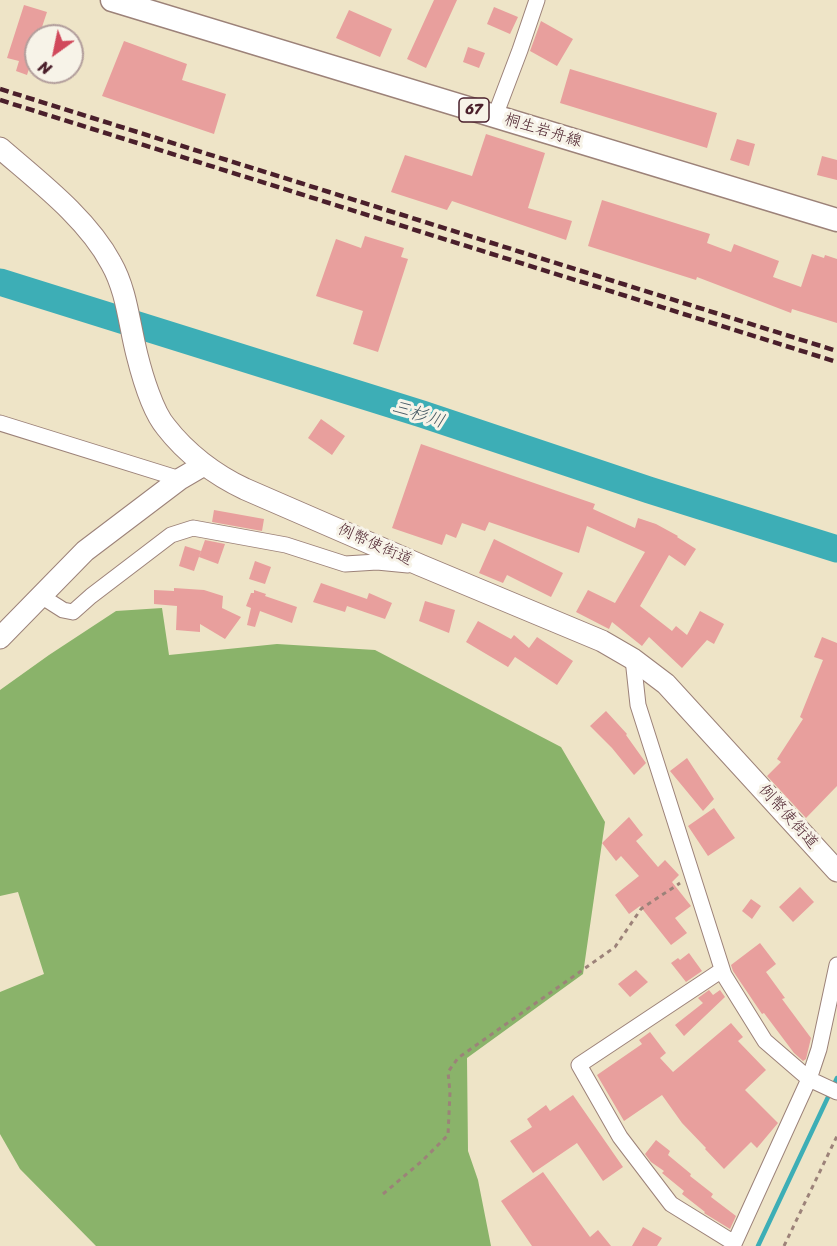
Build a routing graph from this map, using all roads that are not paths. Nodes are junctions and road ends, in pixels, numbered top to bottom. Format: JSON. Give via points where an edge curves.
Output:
{"nodes":[{"id":1,"x":112,"y":0,"type":"edge"},
{"id":2,"x":537,"y":0,"type":"edge"},
{"id":3,"x":495,"y":116,"type":"junction"},
{"id":4,"x":0,"y":148,"type":"edge"},
{"id":5,"x":837,"y":220,"type":"edge"},
{"id":6,"x":0,"y":423,"type":"edge"},
{"id":7,"x":204,"y":465,"type":"junction"},
{"id":8,"x":180,"y":479,"type":"junction"},
{"id":9,"x":420,"y":565,"type":"junction"},
{"id":10,"x":41,"y":596,"type":"junction"},
{"id":11,"x":0,"y":638,"type":"edge"},
{"id":12,"x":633,"y":659,"type":"junction"},
{"id":13,"x":837,"y":871,"type":"edge"},
{"id":14,"x":837,"y":965,"type":"edge"},
{"id":15,"x":722,"y":970,"type":"junction"},
{"id":16,"x":812,"y":1081,"type":"junction"},
{"id":17,"x":837,"y":1092,"type":"edge"},
{"id":18,"x":734,"y":1244,"type":"edge"}],
"edges":[{"from":1,"to":3,"type":"main road","name":"桐生岩舟線","number":"67"},
{"from":2,"to":3,"type":"street"},
{"from":3,"to":5,"type":"main road","name":"桐生岩舟線","number":"67"},
{"from":4,"to":7,"type":"street","name":"例幣使街道","via":[[57,198],[88,230],[111,262],[123,291],[146,386],[165,426]]},
{"from":6,"to":8,"type":"street"},
{"from":7,"to":8,"type":"street"},
{"from":7,"to":9,"type":"street","name":"例幣使街道","via":[[245,489]]},
{"from":8,"to":10,"type":"street","via":[[85,551]]},
{"from":9,"to":10,"type":"street","via":[[345,564],[286,545],[193,528],[171,535],[73,612]]},
{"from":9,"to":12,"type":"street","name":"例幣使街道","via":[[602,641]]},
{"from":10,"to":11,"type":"street"},
{"from":12,"to":13,"type":"street","name":"例幣使街道","via":[[666,684]]},
{"from":12,"to":15,"type":"street","via":[[638,705]]},
{"from":14,"to":16,"type":"street"},
{"from":15,"to":16,"type":"street","via":[[765,1041]]},
{"from":15,"to":18,"type":"street","via":[[579,1065],[620,1137],[671,1204]]},
{"from":16,"to":17,"type":"street"},
{"from":16,"to":18,"type":"street"}]}
